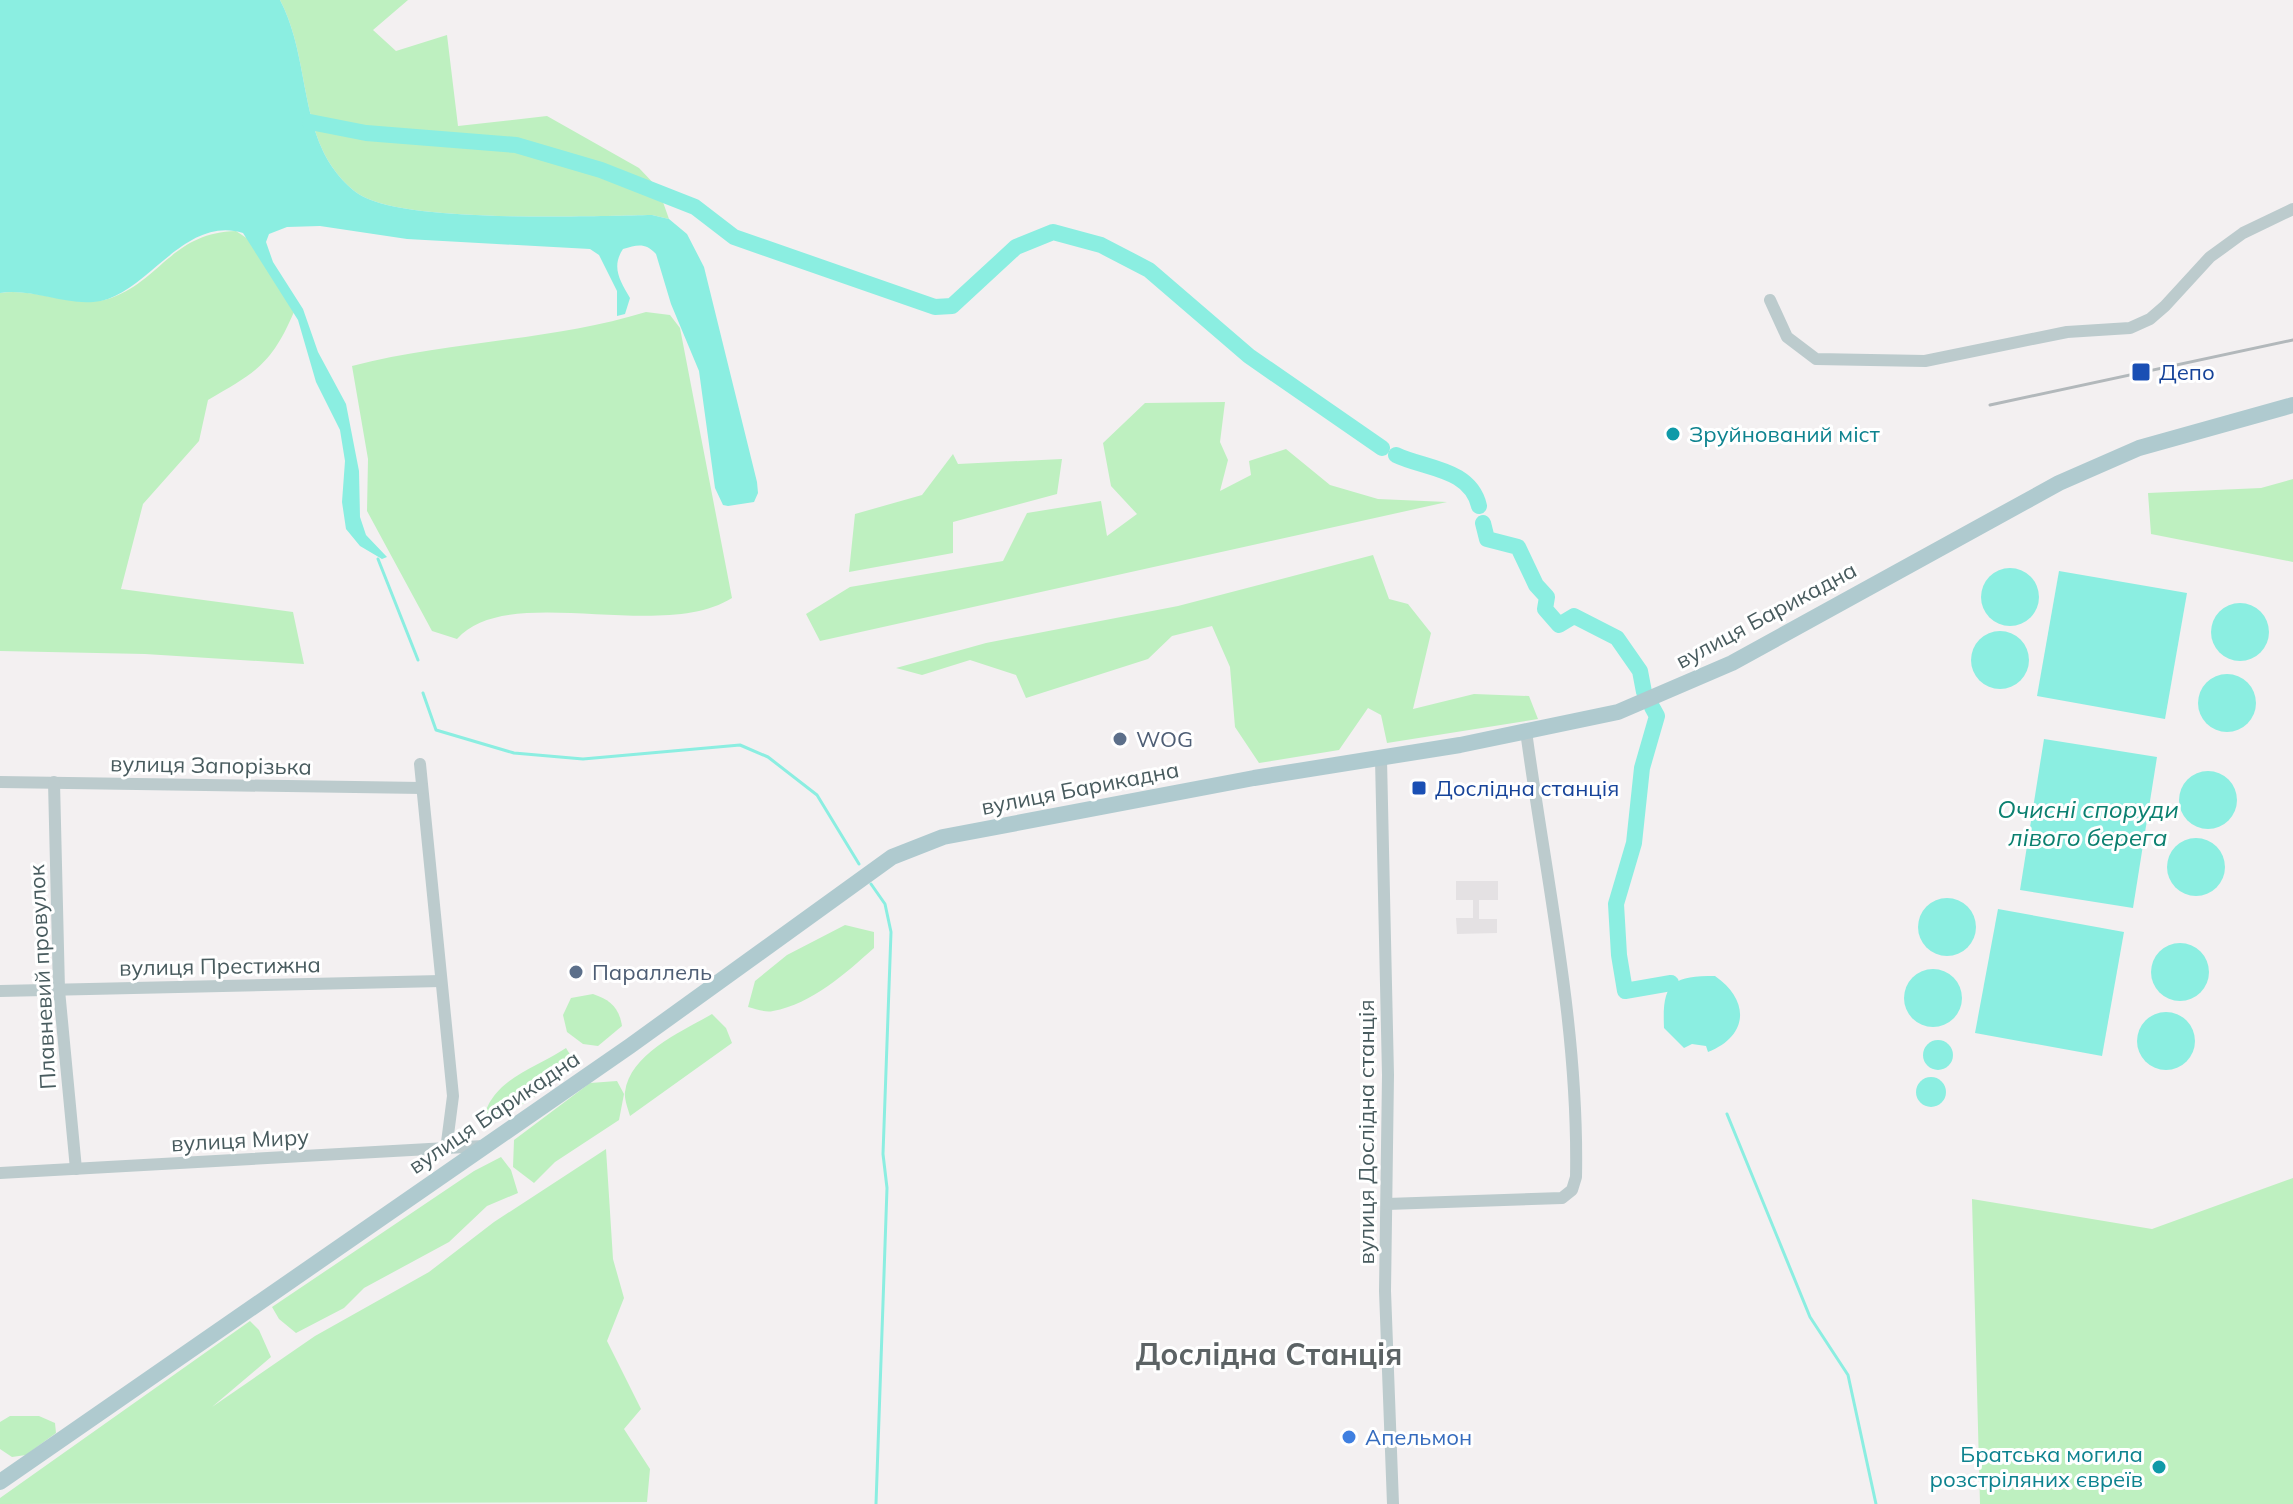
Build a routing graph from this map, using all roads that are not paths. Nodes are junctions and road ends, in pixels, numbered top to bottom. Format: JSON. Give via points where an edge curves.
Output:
{"nodes":[{"id":1,"x":2293,"y":209,"type":"edge"},
{"id":2,"x":1770,"y":300,"type":"dead end"},
{"id":3,"x":2293,"y":405,"type":"edge"},
{"id":4,"x":1526,"y":731,"type":"junction"},
{"id":5,"x":1381,"y":759,"type":"junction"},
{"id":6,"x":420,"y":764,"type":"dead end"},
{"id":7,"x":0,"y":782,"type":"edge"},
{"id":8,"x":54,"y":782,"type":"junction"},
{"id":9,"x":422,"y":788,"type":"junction"},
{"id":10,"x":441,"y":981,"type":"junction"},
{"id":11,"x":59,"y":990,"type":"junction"},
{"id":12,"x":0,"y":991,"type":"edge"},
{"id":13,"x":483,"y":1146,"type":"junction"},
{"id":14,"x":446,"y":1150,"type":"junction"},
{"id":15,"x":76,"y":1169,"type":"junction"},
{"id":16,"x":0,"y":1173,"type":"edge"},
{"id":17,"x":1387,"y":1204,"type":"junction"},
{"id":18,"x":0,"y":1482,"type":"edge"},
{"id":19,"x":1393,"y":1504,"type":"edge"}],
"edges":[{"from":1,"to":2,"type":"street","via":[[2243,233],[2210,257],[2158,313],[2130,328],[2067,332],[1925,361],[1816,359],[1787,337]]},
{"from":3,"to":4,"type":"main road","name":"вулиця Барикадна","via":[[2139,448],[2059,483],[1732,663],[1618,712]]},
{"from":4,"to":5,"type":"main road","name":"вулиця Барикадна"},
{"from":4,"to":17,"type":"street","via":[[1571,1014],[1576,1177],[1562,1198]]},
{"from":5,"to":13,"type":"main road","name":"вулиця Барикадна","via":[[958,834],[892,857]]},
{"from":5,"to":17,"type":"street","name":"вулиця Дослідна станція"},
{"from":6,"to":9,"type":"street"},
{"from":7,"to":8,"type":"street","name":"вулиця Запорізька"},
{"from":8,"to":9,"type":"street","name":"вулиця Запорізька"},
{"from":8,"to":11,"type":"street","name":"Плавневий провулок"},
{"from":9,"to":10,"type":"street"},
{"from":10,"to":11,"type":"street","name":"вулиця Престижна"},
{"from":10,"to":14,"type":"street","via":[[453,1096]]},
{"from":11,"to":12,"type":"street","name":"вулиця Престижна"},
{"from":11,"to":15,"type":"street","name":"Плавневий провулок"},
{"from":13,"to":14,"type":"street","name":"вулиця Миру"},
{"from":13,"to":18,"type":"main road","name":"вулиця Барикадна"},
{"from":14,"to":15,"type":"street","name":"вулиця Миру"},
{"from":15,"to":16,"type":"street","name":"вулиця Миру"},
{"from":17,"to":19,"type":"street","name":"вулиця Дослідна станція"}]}
